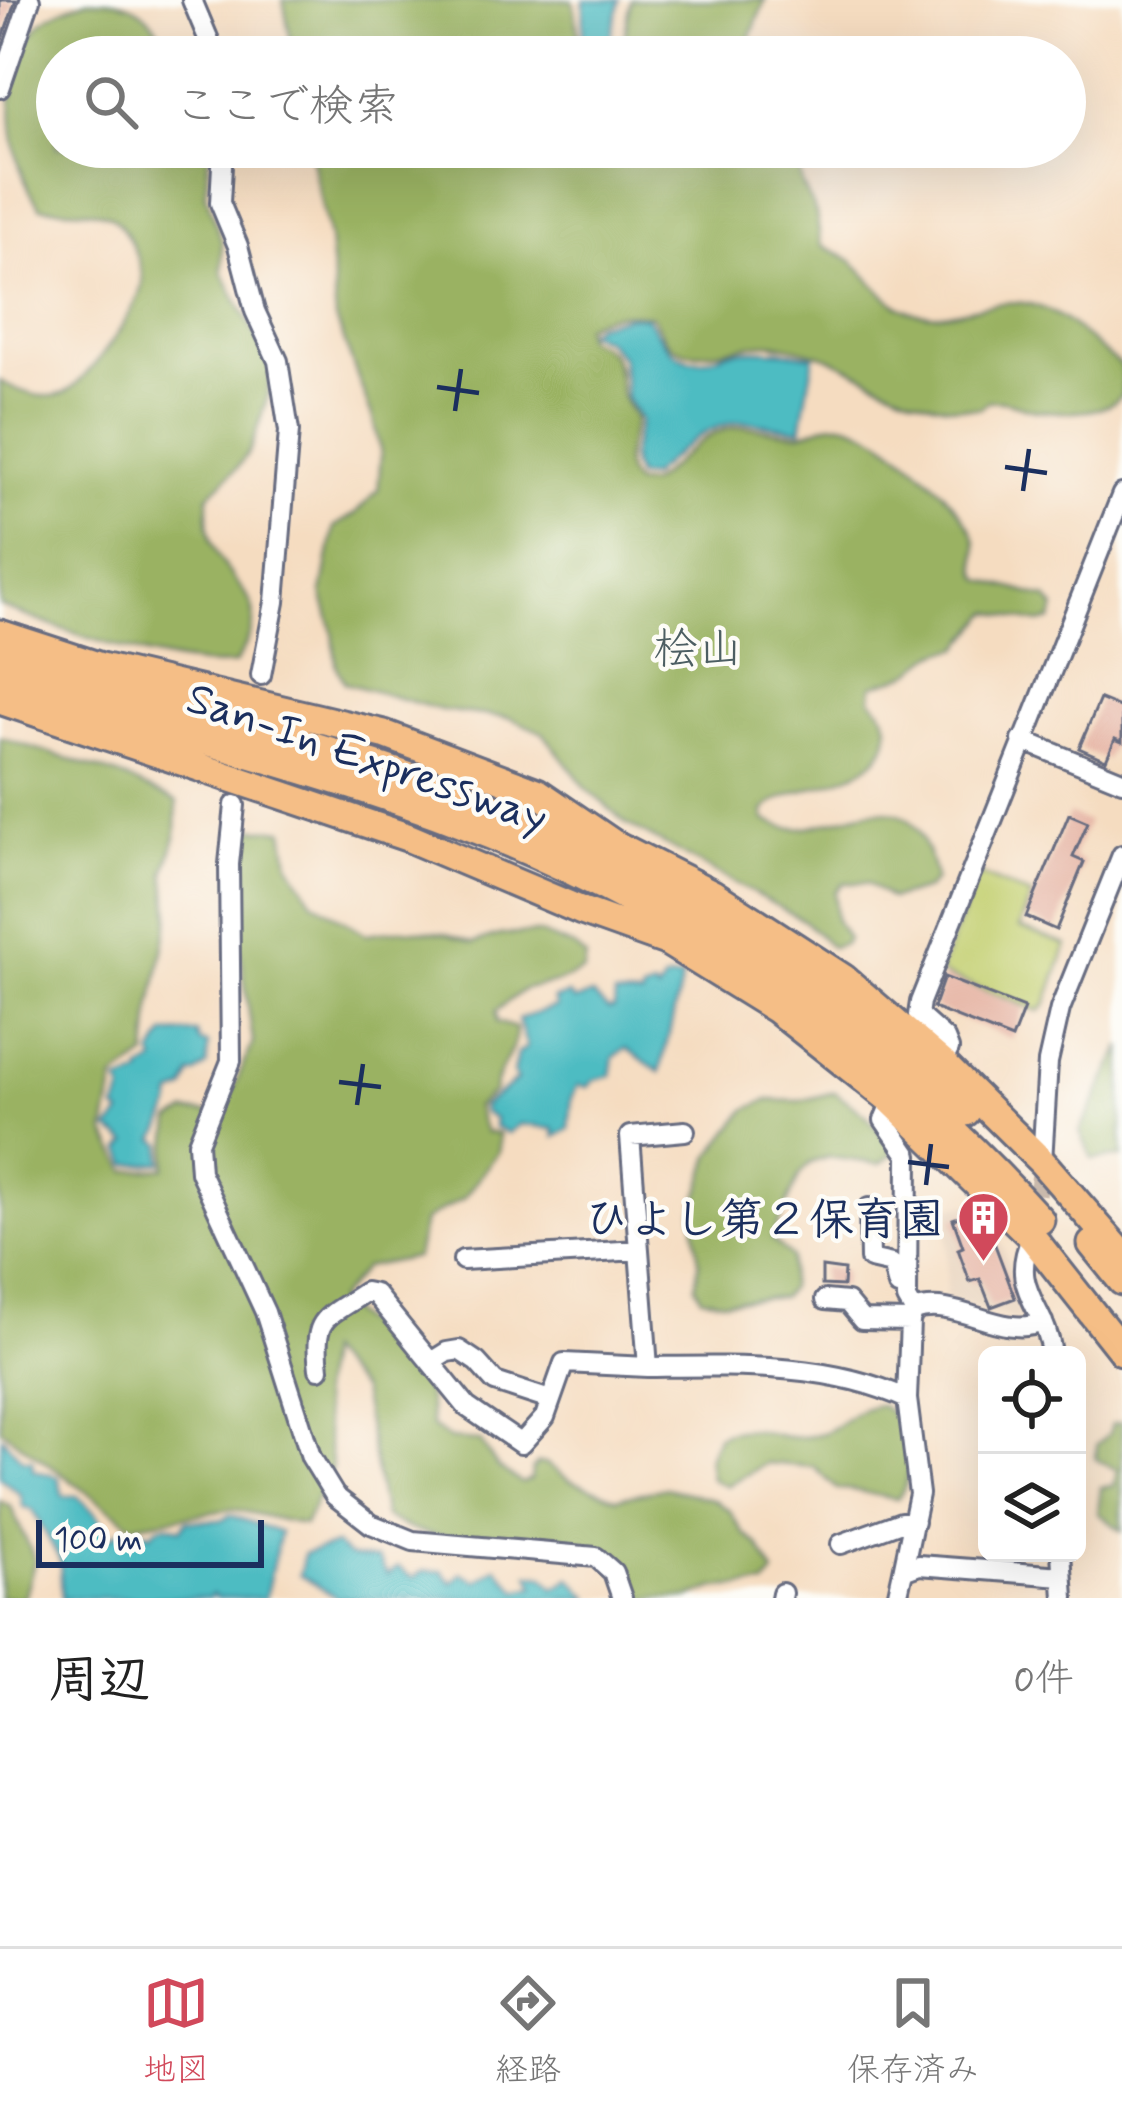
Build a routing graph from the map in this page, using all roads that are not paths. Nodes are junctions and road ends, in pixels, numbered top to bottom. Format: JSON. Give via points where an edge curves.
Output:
{"nodes":[{"id":1,"x":30,"y":0,"type":"edge"},
{"id":2,"x":192,"y":0,"type":"edge"},
{"id":3,"x":208,"y":36,"type":"edge"},
{"id":4,"x":0,"y":88,"type":"edge"},
{"id":5,"x":222,"y":168,"type":"edge"},
{"id":6,"x":1122,"y":494,"type":"edge"},
{"id":7,"x":0,"y":634,"type":"edge"},
{"id":8,"x":0,"y":656,"type":"edge"},
{"id":9,"x":260,"y":675,"type":"dead end"},
{"id":10,"x":0,"y":680,"type":"edge"},
{"id":11,"x":44,"y":682,"type":"junction"},
{"id":12,"x":0,"y":700,"type":"edge"},
{"id":13,"x":1022,"y":740,"type":"junction"},
{"id":14,"x":1122,"y":781,"type":"edge"},
{"id":15,"x":235,"y":805,"type":"dead end"},
{"id":16,"x":612,"y":843,"type":"junction"},
{"id":17,"x":1122,"y":855,"type":"edge"},
{"id":18,"x":666,"y":940,"type":"junction"},
{"id":19,"x":942,"y":1063,"type":"junction"},
{"id":20,"x":892,"y":1101,"type":"junction"},
{"id":21,"x":685,"y":1131,"type":"dead end"},
{"id":22,"x":1042,"y":1162,"type":"junction"},
{"id":23,"x":869,"y":1208,"type":"dead end"},
{"id":24,"x":1032,"y":1237,"type":"junction"},
{"id":25,"x":639,"y":1250,"type":"junction"},
{"id":26,"x":1122,"y":1255,"type":"edge"},
{"id":27,"x":463,"y":1260,"type":"dead end"},
{"id":28,"x":1122,"y":1282,"type":"edge"},
{"id":29,"x":825,"y":1300,"type":"dead end"},
{"id":30,"x":910,"y":1310,"type":"junction"},
{"id":31,"x":1122,"y":1321,"type":"edge"},
{"id":32,"x":1043,"y":1322,"type":"junction"},
{"id":33,"x":1050,"y":1346,"type":"edge"},
{"id":34,"x":1122,"y":1351,"type":"edge"},
{"id":35,"x":430,"y":1362,"type":"junction"},
{"id":36,"x":648,"y":1367,"type":"junction"},
{"id":37,"x":319,"y":1369,"type":"dead end"},
{"id":38,"x":907,"y":1399,"type":"junction"},
{"id":39,"x":550,"y":1400,"type":"junction"},
{"id":40,"x":914,"y":1522,"type":"junction"},
{"id":41,"x":841,"y":1544,"type":"dead end"},
{"id":42,"x":1061,"y":1562,"type":"edge"},
{"id":43,"x":903,"y":1571,"type":"junction"},
{"id":44,"x":1062,"y":1576,"type":"junction"},
{"id":45,"x":622,"y":1598,"type":"edge"},
{"id":46,"x":897,"y":1598,"type":"edge"},
{"id":47,"x":1064,"y":1598,"type":"edge"}],
"edges":[{"from":1,"to":4,"type":"street"},
{"from":2,"to":3,"type":"street"},
{"from":5,"to":9,"type":"street","via":[[220,203],[278,361],[289,431],[275,602]]},
{"from":6,"to":13,"type":"street"},
{"from":7,"to":16,"type":"highway","via":[[101,667],[385,734],[538,792]]},
{"from":8,"to":11,"type":"highway","name":"San-In Expressway"},
{"from":10,"to":11,"type":"highway","name":"San-In Expressway"},
{"from":11,"to":16,"type":"highway","via":[[393,752]]},
{"from":11,"to":18,"type":"highway","via":[[517,868]]},
{"from":11,"to":28,"type":"highway","name":"San-In Expressway","via":[[351,758],[461,795],[701,910],[914,1065],[1031,1174]]},
{"from":11,"to":31,"type":"highway","name":"San-In Expressway","via":[[454,821],[691,934],[768,981],[899,1082],[1016,1193]]},
{"from":12,"to":18,"type":"highway","via":[[407,837]]},
{"from":13,"to":14,"type":"street"},
{"from":13,"to":19,"type":"street","via":[[920,1002],[918,1015],[946,1040]]},
{"from":15,"to":45,"type":"street","via":[[231,1061],[198,1144],[200,1172],[265,1312],[311,1457],[335,1496],[370,1524],[413,1541],[596,1558],[613,1572]]},
{"from":16,"to":19,"type":"highway","via":[[773,931],[843,978]]},
{"from":17,"to":22,"type":"street","via":[[1060,1009]]},
{"from":18,"to":20,"type":"highway","via":[[776,1009]]},
{"from":19,"to":22,"type":"highway"},
{"from":20,"to":24,"type":"highway"},
{"from":20,"to":30,"type":"street","via":[[884,1120],[908,1155]]},
{"from":21,"to":25,"type":"street","via":[[630,1136]]},
{"from":22,"to":26,"type":"highway"},
{"from":23,"to":30,"type":"street","via":[[870,1259],[892,1264]]},
{"from":24,"to":32,"type":"street","via":[[1022,1277]]},
{"from":24,"to":34,"type":"highway"},
{"from":25,"to":27,"type":"street"},
{"from":25,"to":36,"type":"street"},
{"from":29,"to":30,"type":"street","via":[[847,1302],[862,1320]]},
{"from":30,"to":32,"type":"street","via":[[937,1307],[1024,1328]]},
{"from":30,"to":38,"type":"street"},
{"from":32,"to":33,"type":"street"},
{"from":35,"to":37,"type":"street","via":[[376,1294],[364,1292],[320,1324]]},
{"from":35,"to":39,"type":"street","via":[[459,1350],[495,1382]]},
{"from":35,"to":39,"type":"street","via":[[467,1407],[521,1444]]},
{"from":36,"to":38,"type":"street","via":[[781,1369]]},
{"from":36,"to":39,"type":"street","via":[[564,1363]]},
{"from":38,"to":40,"type":"street","via":[[919,1494]]},
{"from":40,"to":41,"type":"street"},
{"from":40,"to":43,"type":"street"},
{"from":42,"to":44,"type":"street"},
{"from":43,"to":44,"type":"street","via":[[940,1564]]},
{"from":43,"to":46,"type":"street"},
{"from":44,"to":47,"type":"street"}]}
